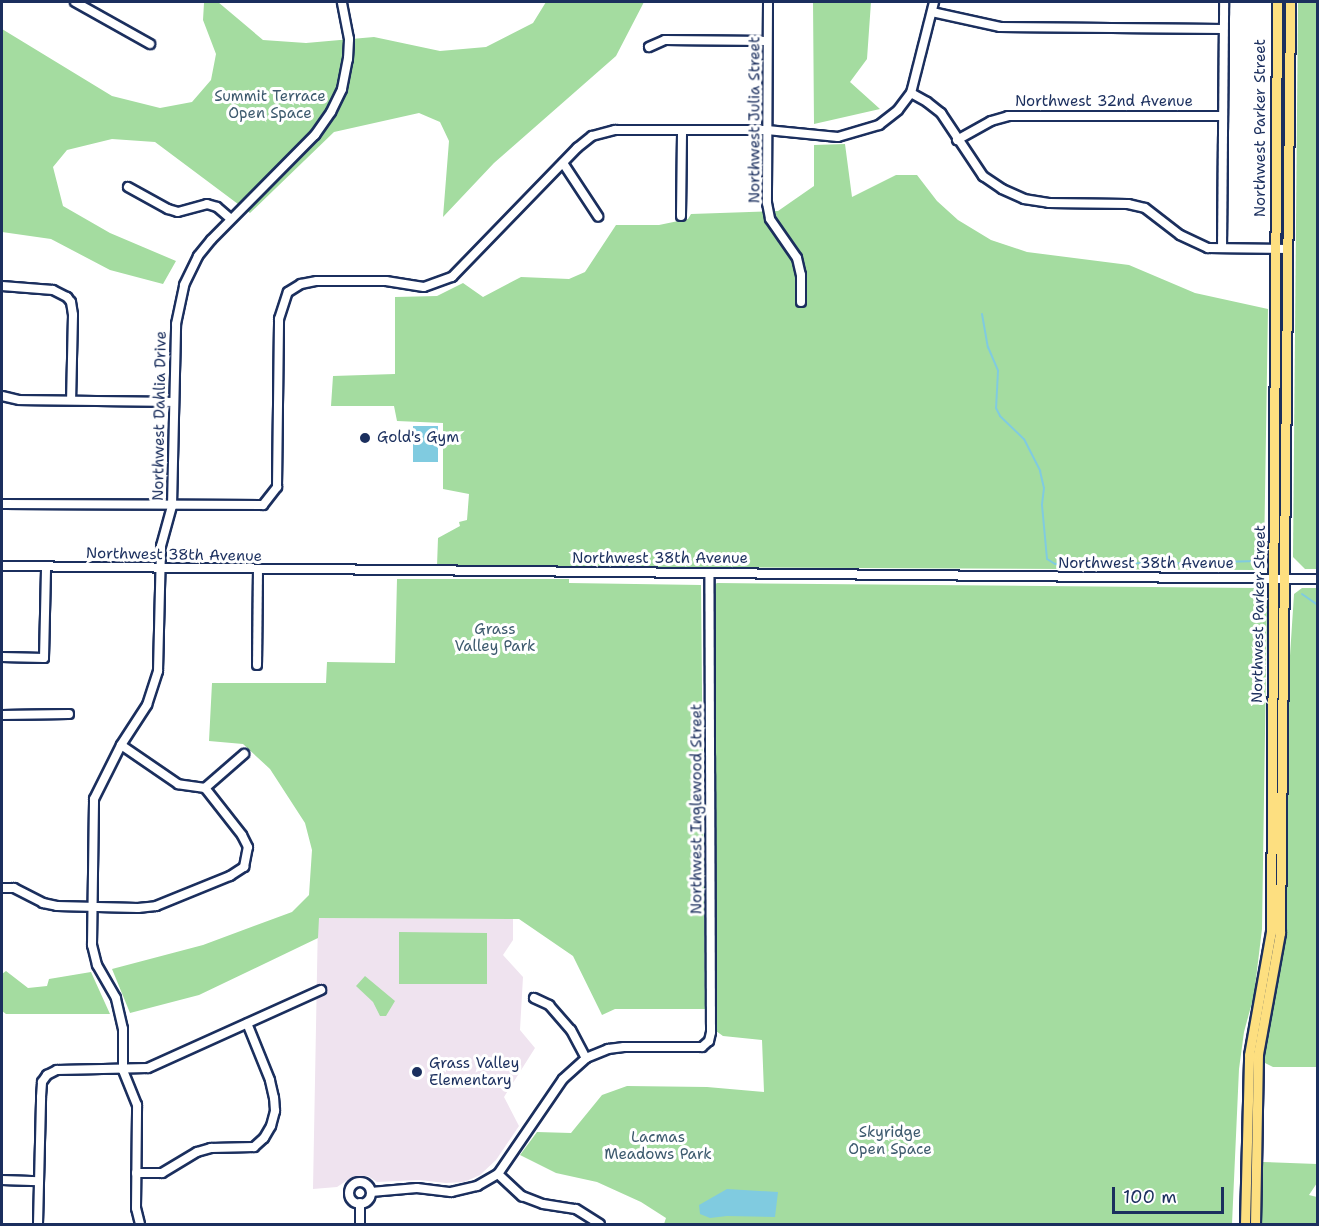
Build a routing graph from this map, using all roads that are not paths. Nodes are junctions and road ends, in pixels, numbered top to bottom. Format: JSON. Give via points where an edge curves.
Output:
{"nodes":[{"id":1,"x":75,"y":2,"type":"edge"},
{"id":2,"x":342,"y":2,"type":"edge"},
{"id":3,"x":768,"y":2,"type":"edge"},
{"id":4,"x":934,"y":2,"type":"edge"},
{"id":5,"x":1224,"y":2,"type":"edge"},
{"id":6,"x":1277,"y":2,"type":"edge"},
{"id":7,"x":1290,"y":2,"type":"edge"},
{"id":8,"x":932,"y":12,"type":"junction"},
{"id":9,"x":1223,"y":29,"type":"junction"},
{"id":10,"x":767,"y":41,"type":"junction"},
{"id":11,"x":150,"y":44,"type":"dead end"},
{"id":12,"x":649,"y":47,"type":"dead end"},
{"id":13,"x":911,"y":93,"type":"junction"},
{"id":14,"x":1222,"y":116,"type":"junction"},
{"id":15,"x":682,"y":130,"type":"junction"},
{"id":16,"x":767,"y":130,"type":"junction"},
{"id":17,"x":957,"y":140,"type":"junction"},
{"id":18,"x":563,"y":163,"type":"junction"},
{"id":19,"x":128,"y":187,"type":"dead end"},
{"id":20,"x":598,"y":216,"type":"dead end"},
{"id":21,"x":681,"y":216,"type":"dead end"},
{"id":22,"x":231,"y":219,"type":"junction"},
{"id":23,"x":1222,"y":249,"type":"junction"},
{"id":24,"x":1275,"y":249,"type":"junction"},
{"id":25,"x":1288,"y":249,"type":"junction"},
{"id":26,"x":2,"y":286,"type":"edge"},
{"id":27,"x":801,"y":302,"type":"dead end"},
{"id":28,"x":2,"y":396,"type":"edge"},
{"id":29,"x":71,"y":400,"type":"junction"},
{"id":30,"x":173,"y":402,"type":"junction"},
{"id":31,"x":2,"y":504,"type":"edge"},
{"id":32,"x":172,"y":506,"type":"junction"},
{"id":33,"x":2,"y":566,"type":"edge"},
{"id":34,"x":46,"y":567,"type":"junction"},
{"id":35,"x":160,"y":568,"type":"junction"},
{"id":36,"x":258,"y":570,"type":"junction"},
{"id":37,"x":709,"y":573,"type":"junction"},
{"id":38,"x":1274,"y":579,"type":"junction"},
{"id":39,"x":1285,"y":579,"type":"junction"},
{"id":40,"x":1317,"y":579,"type":"edge"},
{"id":41,"x":2,"y":657,"type":"edge"},
{"id":42,"x":257,"y":665,"type":"dead end"},
{"id":43,"x":69,"y":714,"type":"dead end"},
{"id":44,"x":2,"y":715,"type":"edge"},
{"id":45,"x":122,"y":746,"type":"junction"},
{"id":46,"x":244,"y":754,"type":"dead end"},
{"id":47,"x":205,"y":788,"type":"junction"},
{"id":48,"x":2,"y":888,"type":"edge"},
{"id":49,"x":90,"y":907,"type":"junction"},
{"id":50,"x":321,"y":990,"type":"dead end"},
{"id":51,"x":534,"y":998,"type":"dead end"},
{"id":52,"x":247,"y":1023,"type":"junction"},
{"id":53,"x":586,"y":1058,"type":"junction"},
{"id":54,"x":123,"y":1071,"type":"junction"},
{"id":55,"x":135,"y":1173,"type":"junction"},
{"id":56,"x":498,"y":1174,"type":"junction"},
{"id":57,"x":2,"y":1180,"type":"edge"},
{"id":58,"x":39,"y":1181,"type":"junction"},
{"id":59,"x":371,"y":1192,"type":"junction"},
{"id":60,"x":360,"y":1203,"type":"junction"},
{"id":61,"x":38,"y":1224,"type":"edge"},
{"id":62,"x":140,"y":1224,"type":"edge"},
{"id":63,"x":360,"y":1224,"type":"edge"},
{"id":64,"x":600,"y":1224,"type":"edge"},
{"id":65,"x":1245,"y":1224,"type":"edge"},
{"id":66,"x":1255,"y":1224,"type":"edge"}],
"edges":[{"from":1,"to":11,"type":"street"},
{"from":2,"to":22,"type":"street","name":"Northwest Dahlia Drive","via":[[349,39],[348,59],[342,89],[331,111],[315,135]]},
{"from":3,"to":10,"type":"street","name":"Northwest Julia Street"},
{"from":4,"to":8,"type":"street"},
{"from":5,"to":9,"type":"street"},
{"from":6,"to":24,"type":"main road","name":"Northwest Parker Street"},
{"from":7,"to":25,"type":"main road","name":"Northwest Parker Street"},
{"from":8,"to":9,"type":"street","via":[[1000,27]]},
{"from":8,"to":13,"type":"street"},
{"from":9,"to":14,"type":"street"},
{"from":10,"to":12,"type":"street","via":[[666,40]]},
{"from":10,"to":16,"type":"street","name":"Northwest Julia Street"},
{"from":13,"to":16,"type":"street","via":[[879,125],[851,135],[815,137]]},
{"from":13,"to":17,"type":"street","via":[[940,113]]},
{"from":14,"to":17,"type":"street","name":"Northwest 32nd Avenue","via":[[1008,116]]},
{"from":14,"to":23,"type":"street"},
{"from":15,"to":16,"type":"street"},
{"from":15,"to":18,"type":"street","via":[[615,130],[592,136]]},
{"from":15,"to":21,"type":"street"},
{"from":16,"to":27,"type":"street","name":"Northwest Julia Street","via":[[770,219],[797,258]]},
{"from":17,"to":23,"type":"street","via":[[983,176],[1024,199],[1145,208],[1194,243]]},
{"from":18,"to":20,"type":"street"},
{"from":18,"to":32,"type":"street","via":[[464,267],[438,284],[317,281],[300,284],[288,292],[279,319],[276,487],[268,501],[255,507]]},
{"from":19,"to":22,"type":"street","via":[[168,209],[178,212],[207,204]]},
{"from":22,"to":30,"type":"street","name":"Northwest Dahlia Drive","via":[[198,256],[184,285],[176,324]]},
{"from":23,"to":24,"type":"street"},
{"from":24,"to":25,"type":"street"},
{"from":24,"to":38,"type":"main road","name":"Northwest Parker Street"},
{"from":25,"to":39,"type":"main road","name":"Northwest Parker Street"},
{"from":26,"to":29,"type":"street","via":[[52,290],[71,302]]},
{"from":28,"to":29,"type":"street"},
{"from":29,"to":30,"type":"street"},
{"from":30,"to":32,"type":"street","name":"Northwest Dahlia Drive"},
{"from":31,"to":32,"type":"street"},
{"from":32,"to":35,"type":"street","name":"Northwest Dahlia Drive","via":[[161,546]]},
{"from":33,"to":34,"type":"street","name":"Northwest 38th Avenue"},
{"from":34,"to":35,"type":"street","name":"Northwest 38th Avenue"},
{"from":34,"to":41,"type":"street","via":[[44,658]]},
{"from":35,"to":36,"type":"street","name":"Northwest 38th Avenue"},
{"from":35,"to":45,"type":"street","name":"Northwest Dahlia Drive","via":[[158,671],[147,705]]},
{"from":36,"to":37,"type":"street","name":"Northwest 38th Avenue"},
{"from":36,"to":42,"type":"street"},
{"from":37,"to":38,"type":"street","name":"Northwest 38th Avenue"},
{"from":37,"to":53,"type":"street","name":"Northwest Inglewood Street","via":[[711,1032],[707,1045],[702,1047],[624,1047]]},
{"from":38,"to":39,"type":"street","name":"Northwest 38th Avenue"},
{"from":38,"to":65,"type":"main road","name":"Northwest Parker Street","via":[[1271,932],[1249,1055]]},
{"from":39,"to":40,"type":"street","name":"Northwest 38th Avenue"},
{"from":39,"to":66,"type":"main road","name":"Northwest Parker Street","via":[[1280,933],[1258,1054]]},
{"from":43,"to":44,"type":"street"},
{"from":45,"to":47,"type":"street","via":[[178,784]]},
{"from":45,"to":49,"type":"street","name":"Northwest Dahlia Drive","via":[[94,800]]},
{"from":46,"to":47,"type":"street"},
{"from":47,"to":49,"type":"street","via":[[248,847],[244,867],[156,906]]},
{"from":48,"to":49,"type":"street","via":[[26,892],[44,903]]},
{"from":49,"to":54,"type":"street","name":"Northwest Dahlia Drive","via":[[97,965],[116,998],[122,1018]]},
{"from":50,"to":52,"type":"street"},
{"from":51,"to":53,"type":"street","via":[[549,1005],[572,1030]]},
{"from":52,"to":54,"type":"street","via":[[148,1068]]},
{"from":52,"to":55,"type":"street","via":[[270,1080],[275,1111],[264,1138],[254,1147],[197,1152],[162,1173]]},
{"from":53,"to":56,"type":"street","via":[[563,1079]]},
{"from":54,"to":55,"type":"street","name":"Northwest Dahlia Drive","via":[[137,1105]]},
{"from":54,"to":58,"type":"street","via":[[57,1070],[47,1075],[40,1097]]},
{"from":55,"to":62,"type":"street","name":"Northwest Dahlia Drive"},
{"from":56,"to":59,"type":"street","via":[[464,1190],[417,1188]]},
{"from":56,"to":64,"type":"street","via":[[522,1196],[576,1209]]},
{"from":57,"to":58,"type":"street"},
{"from":58,"to":61,"type":"street"},
{"from":59,"to":60,"type":"street"},
{"from":59,"to":60,"type":"street","via":[[364,1182],[353,1185],[351,1197]]},
{"from":60,"to":63,"type":"street"}]}
